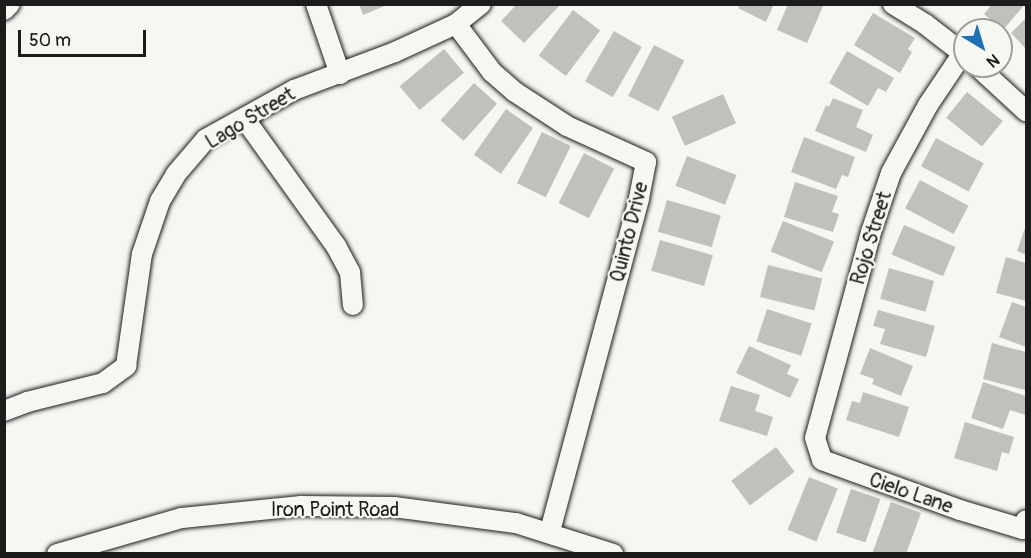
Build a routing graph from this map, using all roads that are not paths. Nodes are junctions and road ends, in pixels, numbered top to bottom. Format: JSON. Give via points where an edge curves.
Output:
{"nodes":[{"id":1,"x":10,"y":4,"type":"edge"},
{"id":2,"x":316,"y":4,"type":"edge"},
{"id":3,"x":481,"y":4,"type":"edge"},
{"id":4,"x":893,"y":4,"type":"edge"},
{"id":5,"x":4,"y":10,"type":"edge"},
{"id":6,"x":456,"y":24,"type":"junction"},
{"id":7,"x":953,"y":46,"type":"edge"},
{"id":8,"x":340,"y":74,"type":"junction"},
{"id":9,"x":953,"y":76,"type":"edge"},
{"id":10,"x":990,"y":78,"type":"edge"},
{"id":11,"x":1026,"y":111,"type":"edge"},
{"id":12,"x":244,"y":118,"type":"junction"},
{"id":13,"x":353,"y":305,"type":"dead end"},
{"id":14,"x":4,"y":411,"type":"edge"},
{"id":15,"x":815,"y":438,"type":"joint"},
{"id":16,"x":1024,"y":525,"type":"edge"},
{"id":17,"x":550,"y":532,"type":"junction"},
{"id":18,"x":57,"y":554,"type":"edge"},
{"id":19,"x":613,"y":554,"type":"edge"}],
"edges":[{"from":1,"to":5,"type":"street"},
{"from":2,"to":8,"type":"street"},
{"from":3,"to":6,"type":"street","name":"Lago Street"},
{"from":4,"to":7,"type":"street"},
{"from":6,"to":8,"type":"street","name":"Lago Street"},
{"from":6,"to":17,"type":"street","name":"Quinto Drive","via":[[492,72],[514,92],[567,126],[645,162],[639,200]]},
{"from":8,"to":12,"type":"street","name":"Lago Street","via":[[294,90]]},
{"from":9,"to":15,"type":"street","name":"Rojo Street","via":[[928,105],[891,173]]},
{"from":10,"to":11,"type":"street"},
{"from":12,"to":13,"type":"street","via":[[336,246],[350,272]]},
{"from":12,"to":14,"type":"street","name":"Lago Street","via":[[206,139],[176,174],[160,201],[142,254],[126,366],[104,383]]},
{"from":15,"to":16,"type":"street","name":"Cielo Lane","via":[[822,460],[960,510]]},
{"from":17,"to":18,"type":"street","name":"Iron Point Road","via":[[516,523],[394,507],[301,506],[182,518]]},
{"from":17,"to":19,"type":"street","name":"Iron Point Road"}]}
